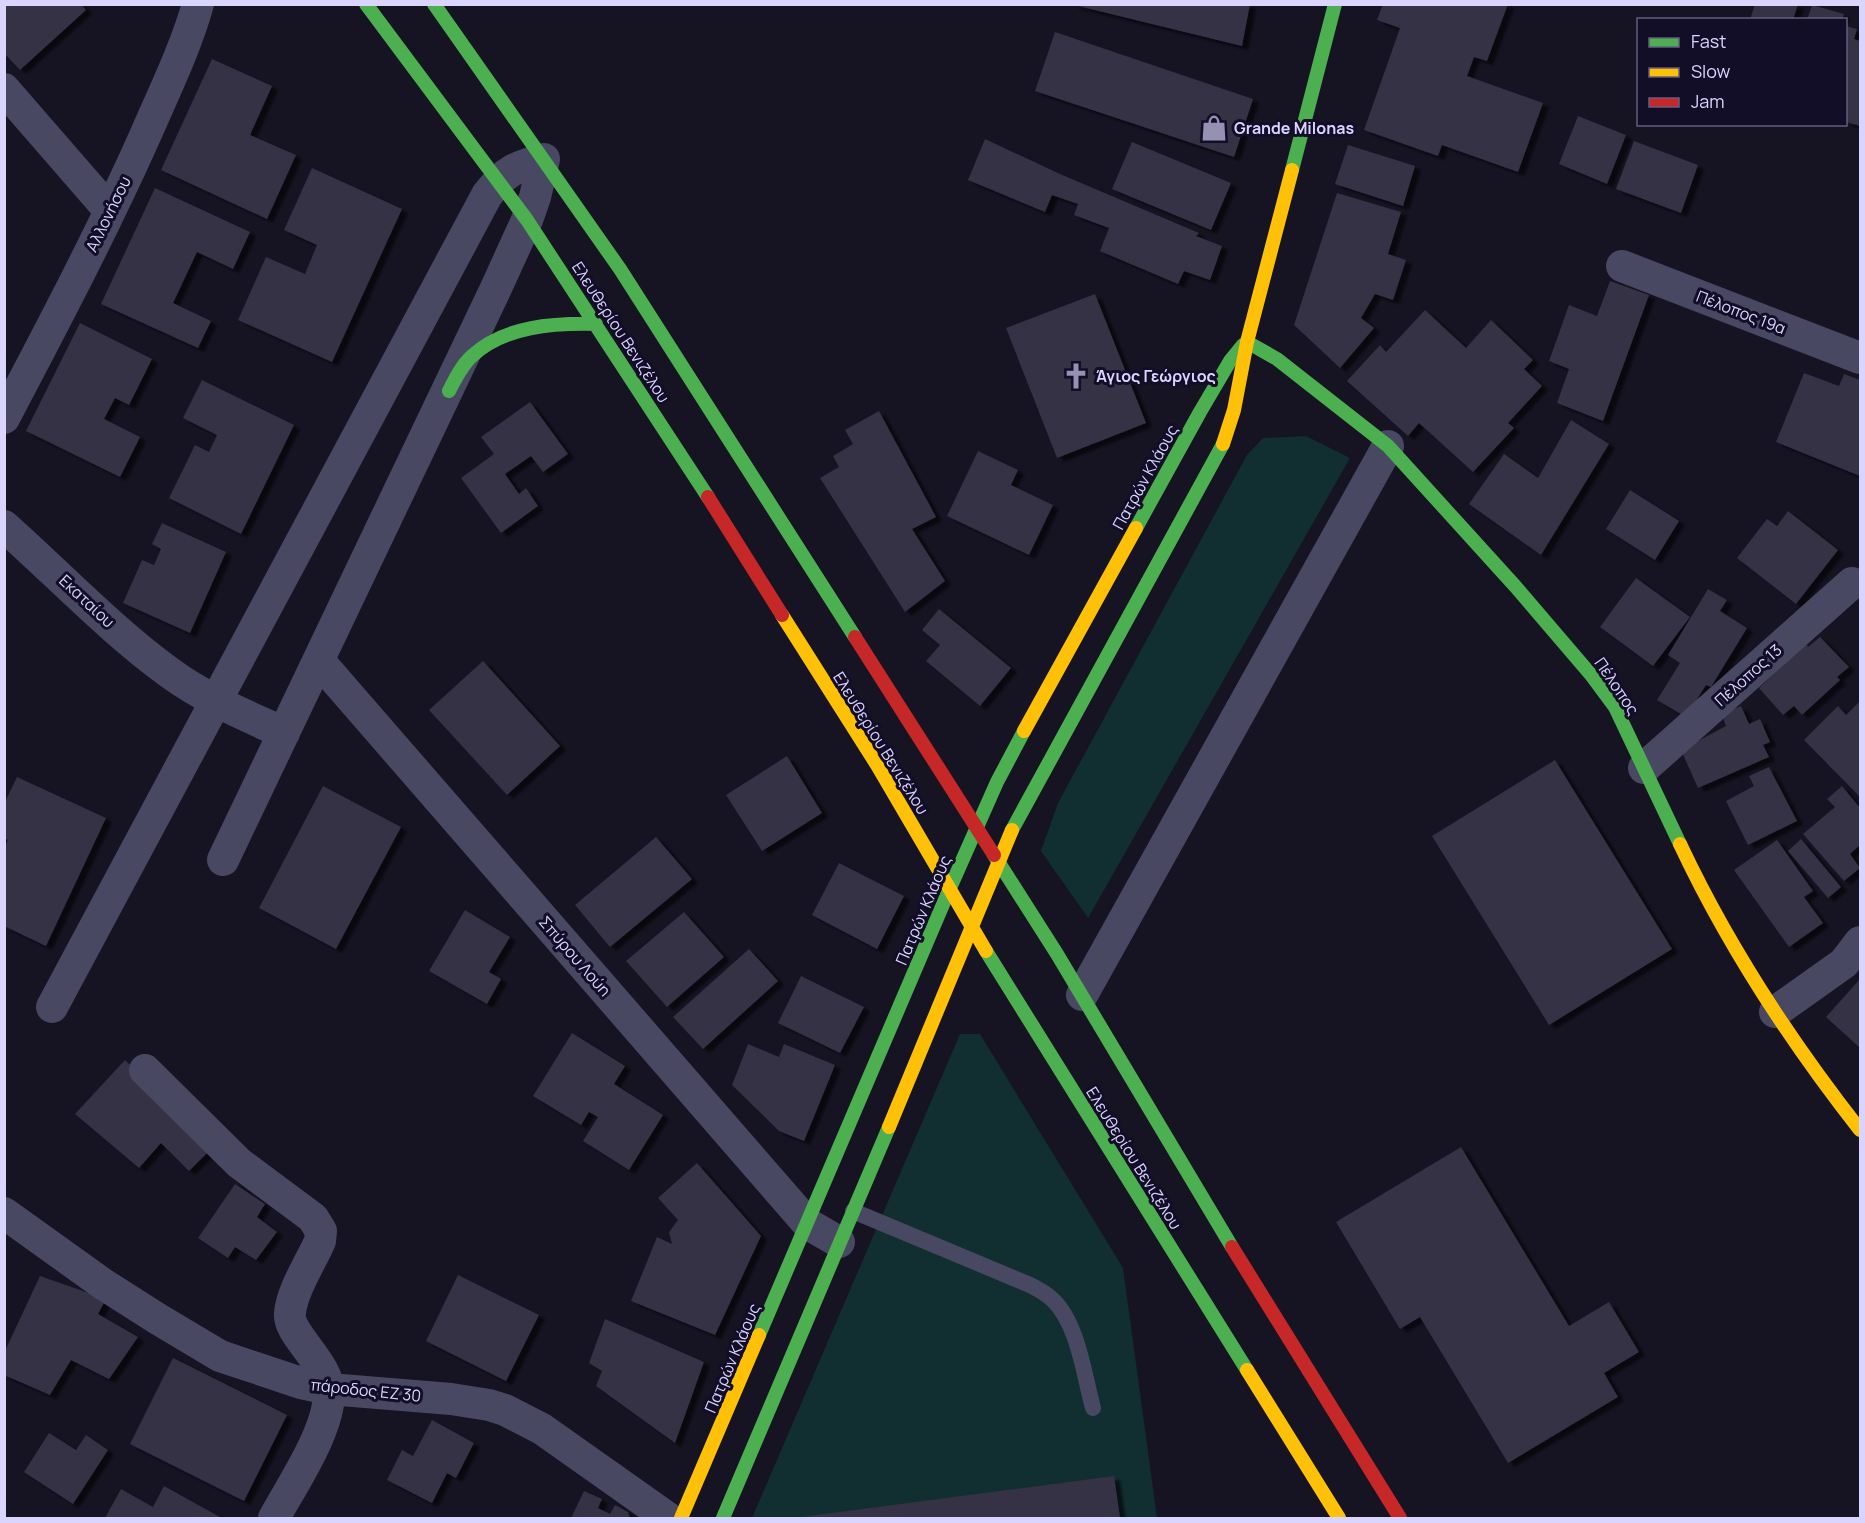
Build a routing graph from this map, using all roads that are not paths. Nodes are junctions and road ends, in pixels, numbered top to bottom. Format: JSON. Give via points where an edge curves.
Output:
{"nodes":[{"id":1,"x":198,"y":4,"type":"edge"},
{"id":2,"x":366,"y":4,"type":"edge"},
{"id":3,"x":434,"y":4,"type":"edge"},
{"id":4,"x":1335,"y":4,"type":"edge"},
{"id":5,"x":4,"y":89,"type":"edge"},
{"id":6,"x":544,"y":159,"type":"junction"},
{"id":7,"x":498,"y":181,"type":"junction"},
{"id":8,"x":110,"y":211,"type":"junction"},
{"id":9,"x":527,"y":220,"type":"junction"},
{"id":10,"x":1622,"y":266,"type":"dead end"},
{"id":11,"x":596,"y":324,"type":"junction"},
{"id":12,"x":1247,"y":342,"type":"junction"},
{"id":13,"x":1860,"y":358,"type":"edge"},
{"id":14,"x":449,"y":391,"type":"junction"},
{"id":15,"x":4,"y":418,"type":"edge"},
{"id":16,"x":1388,"y":447,"type":"junction"},
{"id":17,"x":4,"y":526,"type":"edge"},
{"id":18,"x":1852,"y":583,"type":"dead end"},
{"id":19,"x":319,"y":661,"type":"junction"},
{"id":20,"x":216,"y":701,"type":"junction"},
{"id":21,"x":284,"y":733,"type":"junction"},
{"id":22,"x":1644,"y":768,"type":"junction"},
{"id":23,"x":976,"y":830,"type":"junction"},
{"id":24,"x":223,"y":860,"type":"dead end"},
{"id":25,"x":997,"y":862,"type":"junction"},
{"id":26,"x":950,"y":888,"type":"junction"},
{"id":27,"x":971,"y":927,"type":"junction"},
{"id":28,"x":1860,"y":942,"type":"edge"},
{"id":29,"x":1082,"y":995,"type":"junction"},
{"id":30,"x":52,"y":1007,"type":"dead end"},
{"id":31,"x":1774,"y":1012,"type":"junction"},
{"id":32,"x":145,"y":1070,"type":"dead end"},
{"id":33,"x":1860,"y":1130,"type":"edge"},
{"id":34,"x":854,"y":1210,"type":"junction"},
{"id":35,"x":4,"y":1213,"type":"edge"},
{"id":36,"x":808,"y":1224,"type":"junction"},
{"id":37,"x":839,"y":1242,"type":"junction"},
{"id":38,"x":329,"y":1389,"type":"junction"},
{"id":39,"x":1093,"y":1408,"type":"dead end"},
{"id":40,"x":274,"y":1518,"type":"edge"},
{"id":41,"x":668,"y":1518,"type":"edge"},
{"id":42,"x":681,"y":1518,"type":"edge"},
{"id":43,"x":723,"y":1518,"type":"edge"},
{"id":44,"x":1339,"y":1518,"type":"edge"},
{"id":45,"x":1400,"y":1518,"type":"edge"}],
"edges":[{"from":1,"to":8,"type":"street","name":"Αλλονήσου","via":[[190,35]]},
{"from":2,"to":7,"type":"main road","name":"Ελευθερίου Βενιζέλου"},
{"from":3,"to":6,"type":"main road","name":"Ελευθερίου Βενιζέλου"},
{"from":4,"to":12,"type":"main road","name":"Πατρών Κλάους"},
{"from":5,"to":8,"type":"street"},
{"from":6,"to":7,"type":"street","via":[[516,167]]},
{"from":6,"to":9,"type":"street"},
{"from":6,"to":23,"type":"main road","name":"Ελευθερίου Βενιζέλου","via":[[620,269]]},
{"from":7,"to":9,"type":"main road","name":"Ελευθερίου Βενιζέλου"},
{"from":7,"to":20,"type":"street","via":[[449,263]]},
{"from":8,"to":15,"type":"street","name":"Αλλονήσου"},
{"from":9,"to":11,"type":"main road","name":"Ελευθερίου Βενιζέλου"},
{"from":9,"to":14,"type":"street"},
{"from":10,"to":13,"type":"street","name":"Πέλοπος 19α"},
{"from":11,"to":14,"type":"main road","via":[[533,329],[492,342],[468,361]]},
{"from":11,"to":26,"type":"main road","name":"Ελευθερίου Βενιζέλου","via":[[858,735]]},
{"from":12,"to":16,"type":"main road","name":"Πέλοπος","via":[[1277,359]]},
{"from":12,"to":23,"type":"main road","name":"Πατρών Κλάους","via":[[1220,376],[1044,692]]},
{"from":12,"to":25,"type":"main road","name":"Πατρών Κλάους","via":[[1234,410],[1221,450],[1027,799]]},
{"from":14,"to":19,"type":"street"},
{"from":16,"to":22,"type":"main road","name":"Πέλοπος","via":[[1592,676],[1615,707]]},
{"from":16,"to":29,"type":"street"},
{"from":17,"to":20,"type":"street","name":"Εκαταίου","via":[[132,643],[170,674]]},
{"from":18,"to":22,"type":"street","name":"Πέλοπος 13"},
{"from":19,"to":21,"type":"street"},
{"from":19,"to":36,"type":"street","name":"Σπύρου Λούη"},
{"from":20,"to":21,"type":"street","name":"Εκαταίου"},
{"from":20,"to":30,"type":"street"},
{"from":21,"to":24,"type":"street"},
{"from":22,"to":31,"type":"main road","name":"Πέλοπος","via":[[1715,913]]},
{"from":23,"to":25,"type":"main road","name":"Ελευθερίου Βενιζέλου"},
{"from":23,"to":26,"type":"main road","name":"Πατρών Κλάους"},
{"from":25,"to":27,"type":"main road","name":"Πατρών Κλάους"},
{"from":25,"to":29,"type":"main road","name":"Ελευθερίου Βενιζέλου"},
{"from":26,"to":27,"type":"main road","name":"Ελευθερίου Βενιζέλου"},
{"from":26,"to":36,"type":"main road","name":"Πατρών Κλάους"},
{"from":27,"to":34,"type":"main road","name":"Πατρών Κλάους"},
{"from":27,"to":44,"type":"main road","name":"Ελευθερίου Βενιζέλου"},
{"from":28,"to":31,"type":"street","via":[[1844,963]]},
{"from":29,"to":45,"type":"main road","name":"Ελευθερίου Βενιζέλου"},
{"from":31,"to":33,"type":"main road","name":"Πέλοπος"},
{"from":32,"to":38,"type":"street","via":[[239,1163],[317,1223],[320,1241],[289,1315],[294,1329],[319,1364]]},
{"from":34,"to":37,"type":"main road","name":"Πατρών Κλάους"},
{"from":34,"to":39,"type":"lane","via":[[1030,1285],[1053,1299],[1071,1329]]},
{"from":35,"to":38,"type":"street","name":"πάροδος ΕΖ 30","via":[[103,1284],[220,1356]]},
{"from":36,"to":37,"type":"street","name":"Σπύρου Λούη"},
{"from":36,"to":42,"type":"main road","name":"Πατρών Κλάους"},
{"from":37,"to":43,"type":"main road","name":"Πατρών Κλάους"},
{"from":38,"to":40,"type":"street","via":[[318,1437]]},
{"from":38,"to":41,"type":"street","name":"πάροδος ΕΖ 30","via":[[450,1399],[505,1410],[542,1429]]}]}
